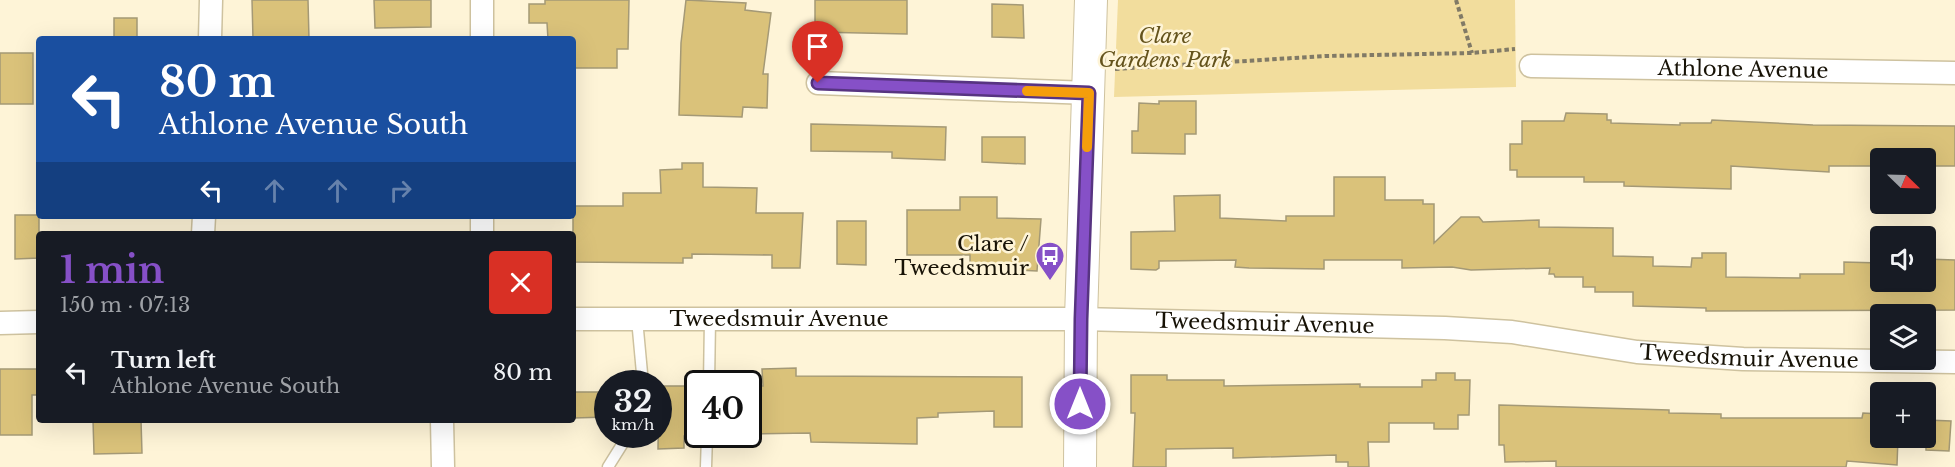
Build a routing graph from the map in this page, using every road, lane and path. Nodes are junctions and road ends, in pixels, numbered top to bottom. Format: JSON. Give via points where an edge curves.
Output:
{"nodes":[{"id":1,"x":211,"y":0,"type":"edge"},
{"id":2,"x":482,"y":0,"type":"edge"},
{"id":3,"x":1091,"y":0,"type":"edge"},
{"id":4,"x":1456,"y":0,"type":"edge"},
{"id":5,"x":210,"y":36,"type":"edge"},
{"id":6,"x":482,"y":36,"type":"edge"},
{"id":7,"x":1472,"y":53,"type":"junction"},
{"id":8,"x":1531,"y":66,"type":"joint"},
{"id":9,"x":1955,"y":73,"type":"edge"},
{"id":10,"x":1090,"y":82,"type":"junction"},
{"id":11,"x":818,"y":83,"type":"dead end"},
{"id":12,"x":576,"y":319,"type":"edge"},
{"id":13,"x":637,"y":319,"type":"junction"},
{"id":14,"x":710,"y":319,"type":"junction"},
{"id":15,"x":1081,"y":319,"type":"junction"},
{"id":16,"x":36,"y":322,"type":"edge"},
{"id":17,"x":0,"y":323,"type":"edge"},
{"id":18,"x":1955,"y":362,"type":"edge"},
{"id":19,"x":642,"y":370,"type":"edge"},
{"id":20,"x":709,"y":370,"type":"edge"},
{"id":21,"x":442,"y":423,"type":"edge"},
{"id":22,"x":620,"y":448,"type":"edge"},
{"id":23,"x":707,"y":448,"type":"edge"},
{"id":24,"x":443,"y":467,"type":"edge"},
{"id":25,"x":608,"y":467,"type":"edge"},
{"id":26,"x":706,"y":467,"type":"edge"},
{"id":27,"x":1080,"y":467,"type":"edge"}],
"edges":[{"from":1,"to":5,"type":"street"},
{"from":2,"to":6,"type":"street"},
{"from":3,"to":10,"type":"street"},
{"from":4,"to":7,"type":"path"},
{"from":7,"to":8,"type":"path","via":[[1516,49]]},
{"from":7,"to":10,"type":"path","via":[[1326,56]]},
{"from":8,"to":9,"type":"street","name":"Athlone Avenue"},
{"from":10,"to":11,"type":"street"},
{"from":10,"to":15,"type":"street"},
{"from":12,"to":13,"type":"street","name":"Tweedsmuir Avenue"},
{"from":13,"to":14,"type":"street","name":"Tweedsmuir Avenue"},
{"from":13,"to":19,"type":"lane"},
{"from":14,"to":15,"type":"street","name":"Tweedsmuir Avenue"},
{"from":14,"to":20,"type":"lane"},
{"from":15,"to":18,"type":"street","name":"Tweedsmuir Avenue","via":[[1445,328],[1512,332],[1637,352],[1743,359]]},
{"from":15,"to":27,"type":"street"},
{"from":16,"to":17,"type":"street"},
{"from":21,"to":24,"type":"street"},
{"from":22,"to":25,"type":"lane"},
{"from":23,"to":26,"type":"lane"}]}
